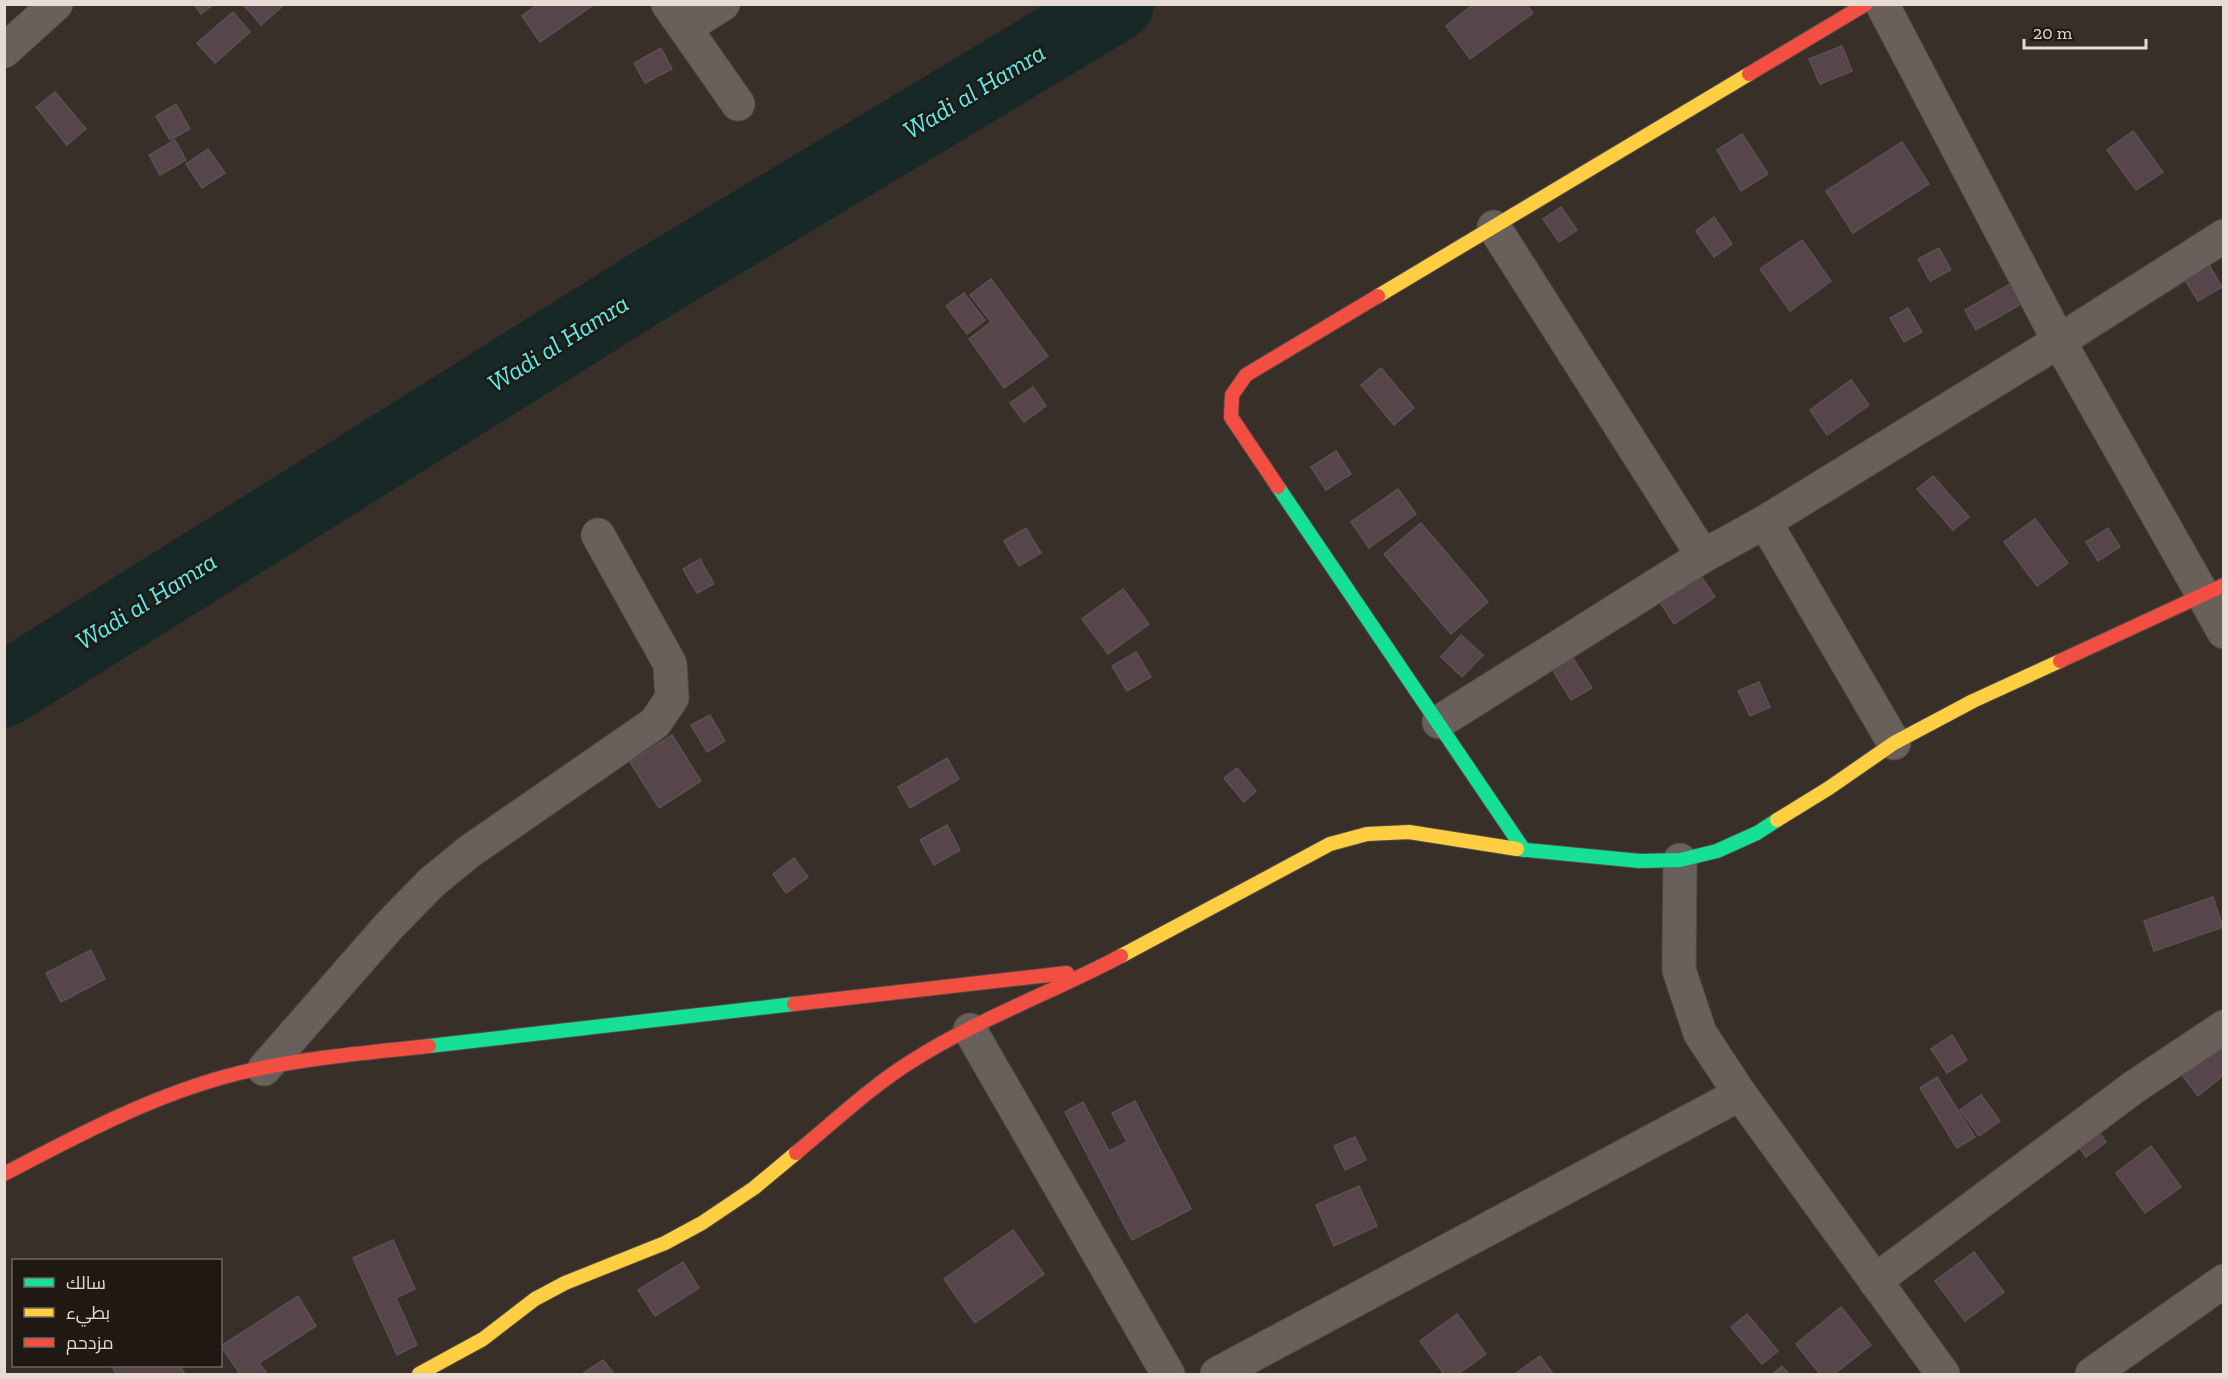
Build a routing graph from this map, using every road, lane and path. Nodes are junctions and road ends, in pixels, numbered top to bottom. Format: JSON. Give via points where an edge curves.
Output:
{"nodes":[{"id":1,"x":56,"y":4,"type":"edge"},
{"id":2,"x":723,"y":4,"type":"edge"},
{"id":3,"x":1866,"y":4,"type":"edge"},
{"id":4,"x":1882,"y":4,"type":"edge"},
{"id":5,"x":677,"y":16,"type":"edge"},
{"id":6,"x":4,"y":51,"type":"edge"},
{"id":7,"x":738,"y":104,"type":"dead end"},
{"id":8,"x":1494,"y":227,"type":"junction"},
{"id":9,"x":2223,"y":236,"type":"edge"},
{"id":10,"x":2059,"y":341,"type":"junction"},
{"id":11,"x":1765,"y":522,"type":"junction"},
{"id":12,"x":598,"y":535,"type":"dead end"},
{"id":13,"x":1703,"y":556,"type":"junction"},
{"id":14,"x":2213,"y":590,"type":"edge"},
{"id":15,"x":2223,"y":632,"type":"edge"},
{"id":16,"x":1439,"y":722,"type":"junction"},
{"id":17,"x":1894,"y":743,"type":"junction"},
{"id":18,"x":1524,"y":850,"type":"junction"},
{"id":19,"x":1680,"y":860,"type":"junction"},
{"id":20,"x":1095,"y":970,"type":"junction"},
{"id":21,"x":2223,"y":1027,"type":"edge"},
{"id":22,"x":970,"y":1029,"type":"junction"},
{"id":23,"x":264,"y":1069,"type":"junction"},
{"id":24,"x":1740,"y":1094,"type":"junction"},
{"id":25,"x":4,"y":1174,"type":"edge"},
{"id":26,"x":1875,"y":1281,"type":"junction"},
{"id":27,"x":2223,"y":1281,"type":"edge"},
{"id":28,"x":428,"y":1372,"type":"edge"},
{"id":29,"x":1168,"y":1374,"type":"edge"},
{"id":30,"x":1217,"y":1374,"type":"edge"},
{"id":31,"x":1943,"y":1374,"type":"edge"},
{"id":32,"x":2092,"y":1374,"type":"edge"}],
"edges":[{"from":1,"to":6,"type":"street"},
{"from":2,"to":5,"type":"street"},
{"from":3,"to":8,"type":"street"},
{"from":4,"to":10,"type":"street"},
{"from":5,"to":7,"type":"street"},
{"from":8,"to":13,"type":"street"},
{"from":8,"to":16,"type":"street","via":[[1246,375],[1232,395],[1231,417]]},
{"from":9,"to":10,"type":"street"},
{"from":10,"to":11,"type":"street"},
{"from":10,"to":14,"type":"street"},
{"from":11,"to":13,"type":"street"},
{"from":11,"to":17,"type":"street"},
{"from":12,"to":23,"type":"street","via":[[670,664],[672,698],[655,723],[470,851],[432,882],[388,926]]},
{"from":13,"to":16,"type":"street"},
{"from":14,"to":15,"type":"street"},
{"from":14,"to":17,"type":"street","via":[[1973,701]]},
{"from":16,"to":18,"type":"street"},
{"from":17,"to":19,"type":"street","via":[[1757,833],[1717,851]]},
{"from":18,"to":19,"type":"street","via":[[1640,861]]},
{"from":18,"to":20,"type":"street","via":[[1409,832],[1367,834],[1330,844]]},
{"from":19,"to":24,"type":"street","via":[[1679,970],[1700,1033]]},
{"from":20,"to":22,"type":"street"},
{"from":20,"to":23,"type":"street","via":[[303,1060]]},
{"from":21,"to":26,"type":"street","via":[[2134,1087]]},
{"from":22,"to":28,"type":"street","via":[[912,1061],[754,1188],[702,1222],[665,1243],[535,1299],[483,1340]]},
{"from":22,"to":29,"type":"street"},
{"from":23,"to":25,"type":"street","via":[[219,1079],[165,1099],[64,1142]]},
{"from":24,"to":26,"type":"street"},
{"from":24,"to":30,"type":"street"},
{"from":26,"to":31,"type":"street"},
{"from":27,"to":32,"type":"street"}]}
